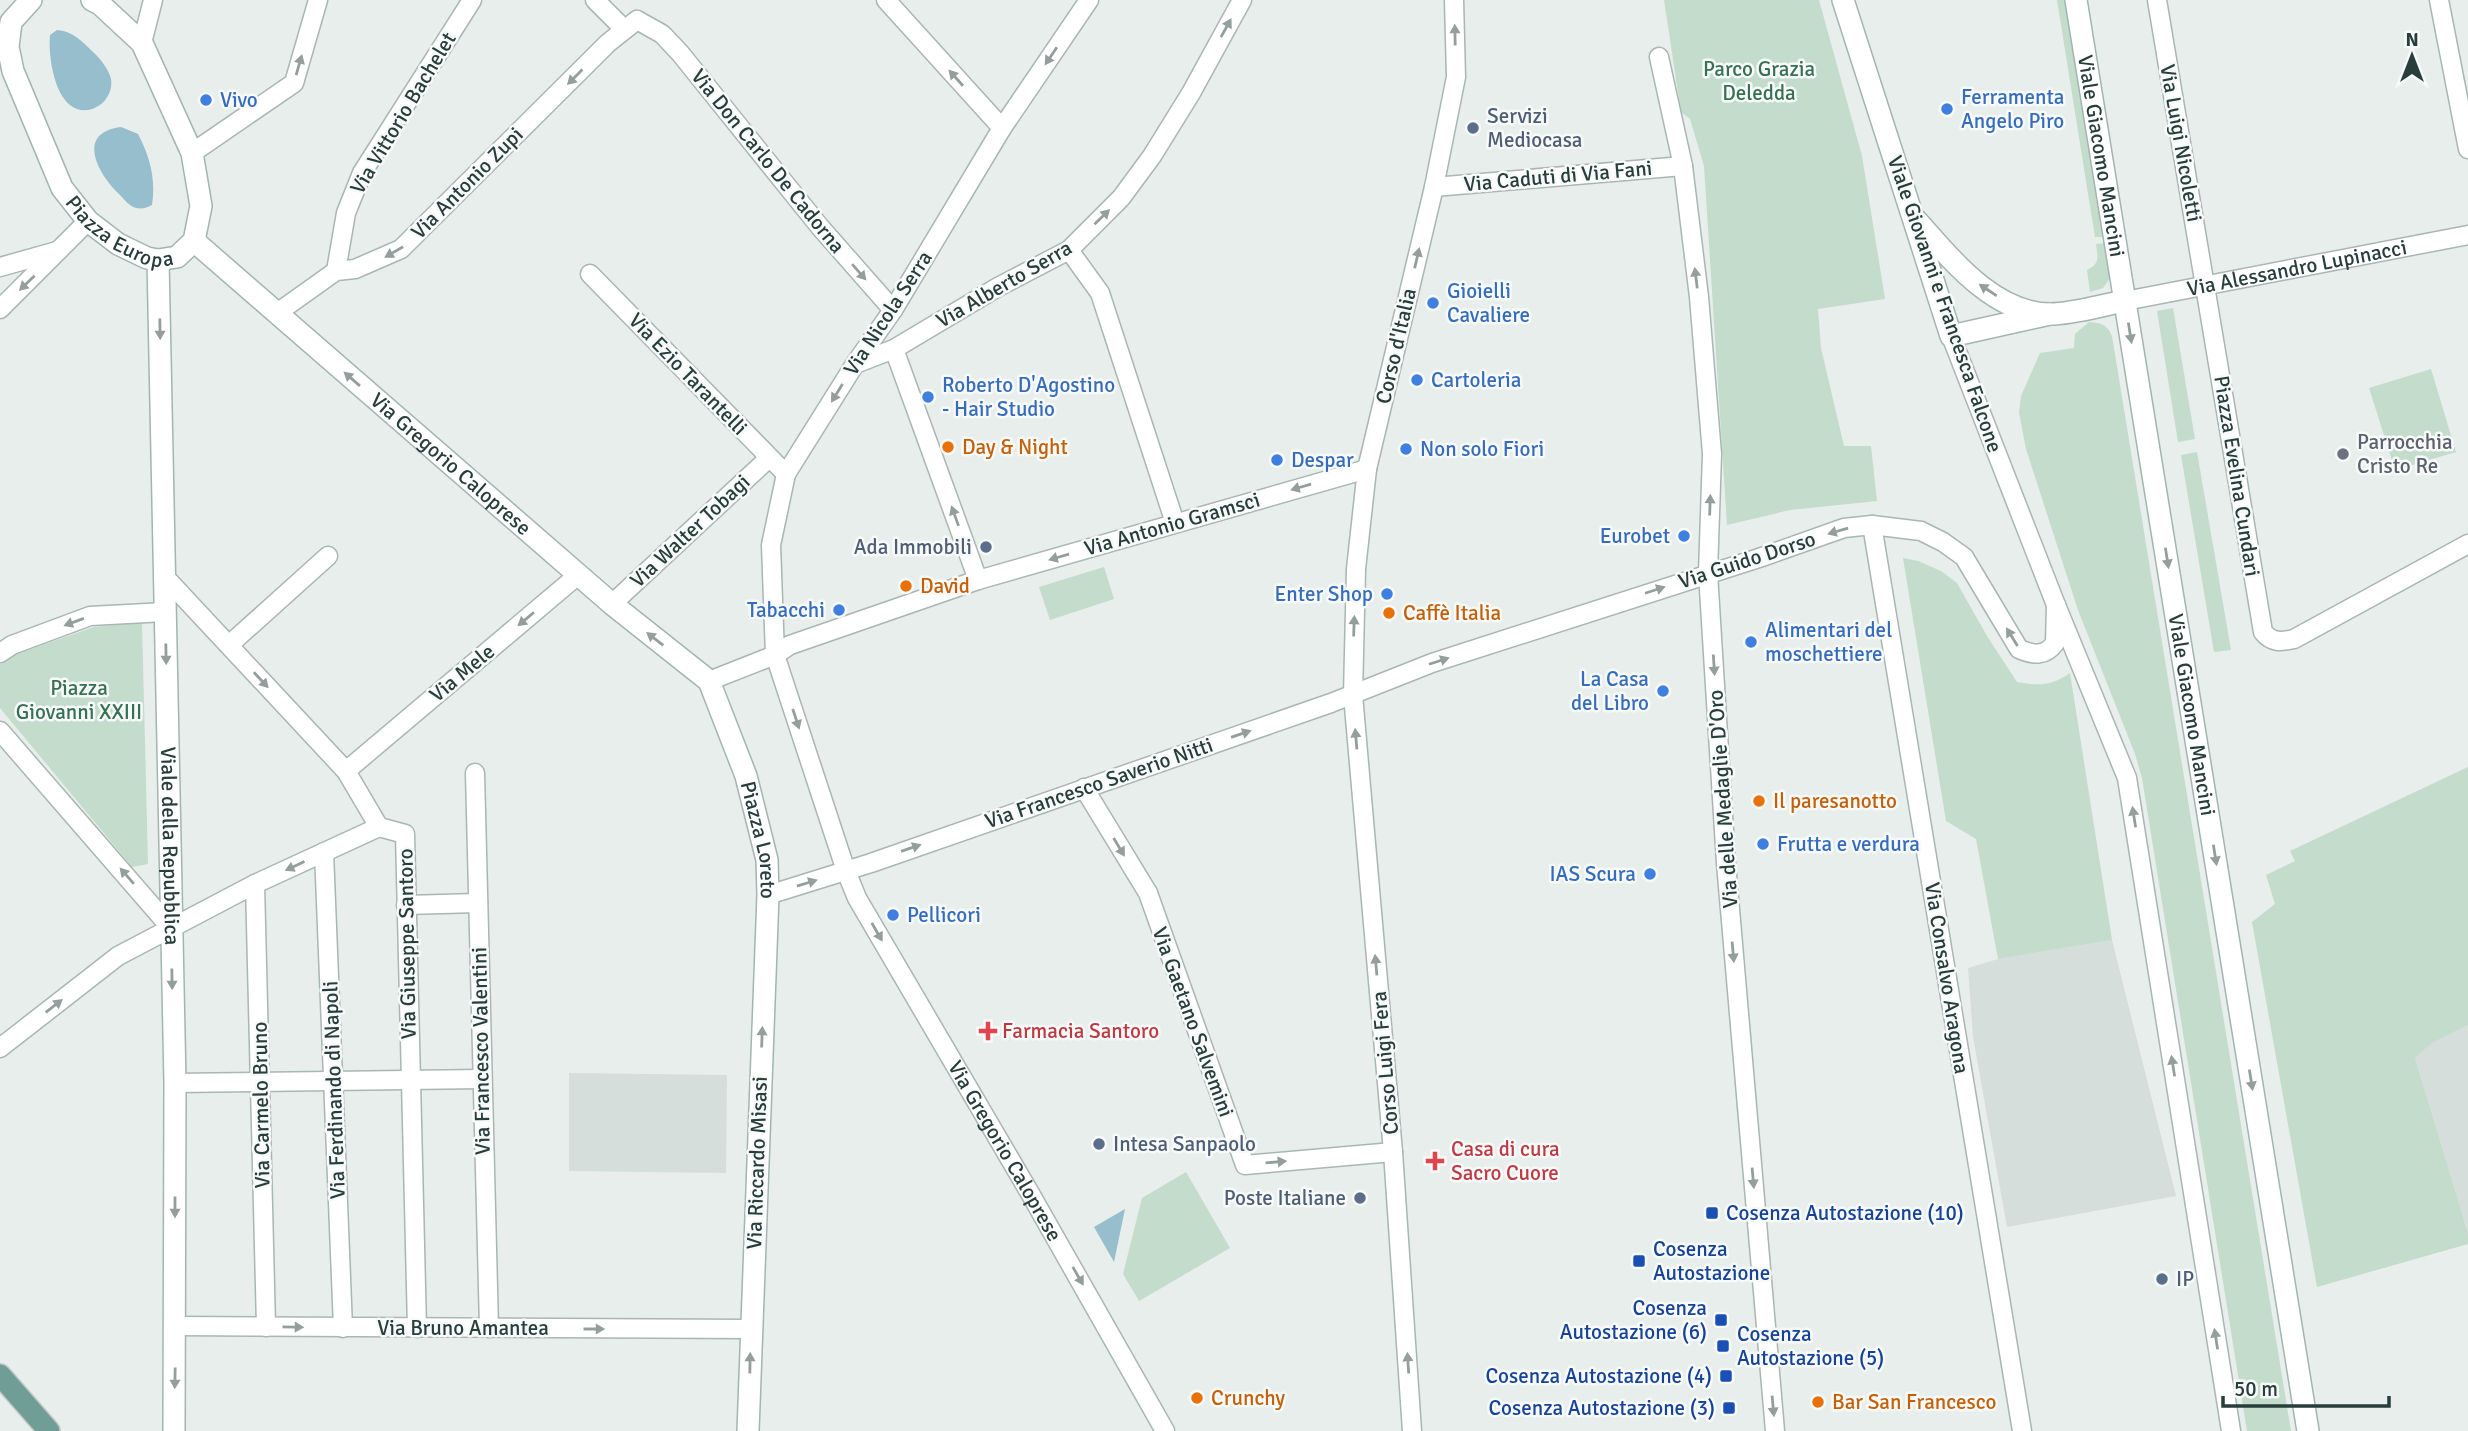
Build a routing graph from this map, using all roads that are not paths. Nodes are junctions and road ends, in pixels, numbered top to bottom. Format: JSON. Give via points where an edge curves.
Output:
{"nodes":[{"id":1,"x":92,"y":0,"type":"edge"},
{"id":2,"x":153,"y":0,"type":"edge"},
{"id":3,"x":318,"y":0,"type":"edge"},
{"id":4,"x":472,"y":0,"type":"edge"},
{"id":5,"x":595,"y":0,"type":"edge"},
{"id":6,"x":886,"y":0,"type":"edge"},
{"id":7,"x":1089,"y":0,"type":"edge"},
{"id":8,"x":1242,"y":0,"type":"edge"},
{"id":9,"x":1454,"y":0,"type":"edge"},
{"id":10,"x":1843,"y":0,"type":"edge"},
{"id":11,"x":2076,"y":0,"type":"edge"},
{"id":12,"x":2157,"y":0,"type":"edge"},
{"id":13,"x":2439,"y":0,"type":"edge"},
{"id":14,"x":28,"y":1,"type":"edge"},
{"id":15,"x":630,"y":25,"type":"junction"},
{"id":16,"x":142,"y":43,"type":"junction"},
{"id":17,"x":1659,"y":57,"type":"dead end"},
{"id":18,"x":6,"y":74,"type":"edge"},
{"id":19,"x":1002,"y":128,"type":"junction"},
{"id":20,"x":2468,"y":149,"type":"edge"},
{"id":21,"x":192,"y":153,"type":"junction"},
{"id":22,"x":1683,"y":166,"type":"junction"},
{"id":23,"x":1434,"y":187,"type":"junction"},
{"id":24,"x":1909,"y":211,"type":"junction"},
{"id":25,"x":88,"y":221,"type":"junction"},
{"id":26,"x":2468,"y":235,"type":"edge"},
{"id":27,"x":194,"y":241,"type":"junction"},
{"id":28,"x":61,"y":250,"type":"junction"},
{"id":29,"x":1069,"y":250,"type":"junction"},
{"id":30,"x":159,"y":260,"type":"junction"},
{"id":31,"x":0,"y":267,"type":"edge"},
{"id":32,"x":336,"y":271,"type":"junction"},
{"id":33,"x":590,"y":274,"type":"dead end"},
{"id":34,"x":2206,"y":285,"type":"junction"},
{"id":35,"x":2125,"y":300,"type":"junction"},
{"id":36,"x":0,"y":309,"type":"edge"},
{"id":37,"x":893,"y":310,"type":"junction"},
{"id":38,"x":277,"y":313,"type":"junction"},
{"id":39,"x":2050,"y":314,"type":"junction"},
{"id":40,"x":1951,"y":335,"type":"junction"},
{"id":41,"x":894,"y":349,"type":"junction"},
{"id":42,"x":855,"y":364,"type":"junction"},
{"id":43,"x":769,"y":458,"type":"junction"},
{"id":44,"x":1367,"y":469,"type":"junction"},
{"id":45,"x":786,"y":474,"type":"junction"},
{"id":46,"x":1175,"y":523,"type":"junction"},
{"id":47,"x":1872,"y":525,"type":"junction"},
{"id":48,"x":2468,"y":544,"type":"edge"},
{"id":49,"x":328,"y":556,"type":"dead end"},
{"id":50,"x":1708,"y":573,"type":"junction"},
{"id":51,"x":578,"y":575,"type":"junction"},
{"id":52,"x":164,"y":576,"type":"junction"},
{"id":53,"x":978,"y":580,"type":"junction"},
{"id":54,"x":612,"y":604,"type":"junction"},
{"id":55,"x":2056,"y":605,"type":"junction"},
{"id":56,"x":165,"y":612,"type":"junction"},
{"id":57,"x":229,"y":645,"type":"junction"},
{"id":58,"x":0,"y":653,"type":"edge"},
{"id":59,"x":775,"y":654,"type":"junction"},
{"id":60,"x":709,"y":681,"type":"junction"},
{"id":61,"x":1353,"y":695,"type":"junction"},
{"id":62,"x":0,"y":731,"type":"edge"},
{"id":63,"x":346,"y":771,"type":"junction"},
{"id":64,"x":475,"y":773,"type":"dead end"},
{"id":65,"x":1084,"y":788,"type":"junction"},
{"id":66,"x":379,"y":827,"type":"junction"},
{"id":67,"x":324,"y":852,"type":"junction"},
{"id":68,"x":846,"y":871,"type":"junction"},
{"id":69,"x":255,"y":884,"type":"junction"},
{"id":70,"x":768,"y":895,"type":"junction"},
{"id":71,"x":478,"y":903,"type":"junction"},
{"id":72,"x":406,"y":905,"type":"junction"},
{"id":73,"x":171,"y":928,"type":"junction"},
{"id":74,"x":0,"y":1048,"type":"edge"},
{"id":75,"x":482,"y":1079,"type":"junction"},
{"id":76,"x":411,"y":1080,"type":"junction"},
{"id":77,"x":333,"y":1081,"type":"junction"},
{"id":78,"x":260,"y":1082,"type":"junction"},
{"id":79,"x":174,"y":1083,"type":"junction"},
{"id":80,"x":1393,"y":1152,"type":"junction"},
{"id":81,"x":176,"y":1326,"type":"junction"},
{"id":82,"x":266,"y":1327,"type":"junction"},
{"id":83,"x":343,"y":1328,"type":"junction"},
{"id":84,"x":417,"y":1328,"type":"junction"},
{"id":85,"x":489,"y":1328,"type":"junction"},
{"id":86,"x":750,"y":1329,"type":"junction"},
{"id":87,"x":0,"y":1375,"type":"edge"},
{"id":88,"x":49,"y":1431,"type":"edge"},
{"id":89,"x":174,"y":1431,"type":"edge"},
{"id":90,"x":748,"y":1431,"type":"edge"},
{"id":91,"x":1165,"y":1431,"type":"edge"},
{"id":92,"x":1412,"y":1431,"type":"edge"},
{"id":93,"x":1775,"y":1431,"type":"edge"},
{"id":94,"x":2022,"y":1431,"type":"edge"},
{"id":95,"x":2231,"y":1431,"type":"edge"},
{"id":96,"x":2308,"y":1431,"type":"edge"}],
"edges":[{"from":1,"to":16,"type":"street","name":"Piazza Europa"},
{"from":2,"to":16,"type":"street"},
{"from":21,"to":3,"type":"street","one_way":true,"via":[[294,83]]},
{"from":4,"to":32,"type":"street","name":"Via Vittorio Bachelet","via":[[362,173],[346,213]]},
{"from":5,"to":15,"type":"street","name":"Via Don Carlo De Cadorna"},
{"from":19,"to":6,"type":"street","one_way":true},
{"from":7,"to":19,"type":"street","name":"Via Nicola Serra","one_way":true},
{"from":29,"to":8,"type":"street","name":"Via Alberto Serra","one_way":true,"via":[[1121,198],[1152,156]]},
{"from":23,"to":9,"type":"street","name":"Corso d'Italia","one_way":true,"via":[[1456,76]]},
{"from":10,"to":24,"type":"street","name":"Viale Giovanni e Francesca Falcone"},
{"from":11,"to":35,"type":"street","name":"Viale Giacomo Mancini"},
{"from":12,"to":34,"type":"street","name":"Via Luigi Nicoletti"},
{"from":13,"to":20,"type":"street"},
{"from":14,"to":18,"type":"street","name":"Piazza Europa","via":[[11,22]]},
{"from":15,"to":32,"type":"street","name":"Via Antonio Zupi","one_way":true,"via":[[401,249],[355,269]]},
{"from":15,"to":37,"type":"street","name":"Via Don Carlo De Cadorna","one_way":true,"via":[[662,34],[680,53]]},
{"from":16,"to":21,"type":"street","name":"Piazza Europa"},
{"from":17,"to":22,"type":"street","name":"Via delle Medaglie D'Oro"},
{"from":18,"to":25,"type":"street","name":"Piazza Europa","via":[[62,188]]},
{"from":19,"to":37,"type":"street","name":"Via Nicola Serra"},
{"from":21,"to":27,"type":"street","name":"Piazza Europa","via":[[201,206]]},
{"from":22,"to":23,"type":"street","name":"Via Caduti di Via Fani"},
{"from":50,"to":22,"type":"street","name":"Via delle Medaglie D'Oro","one_way":true,"via":[[1712,454]]},
{"from":44,"to":23,"type":"street","name":"Corso d'Italia","one_way":true},
{"from":39,"to":24,"type":"street","one_way":true,"via":[[2014,307],[1962,272]]},
{"from":24,"to":40,"type":"street","name":"Viale Giovanni e Francesca Falcone"},
{"from":25,"to":28,"type":"street"},
{"from":25,"to":30,"type":"street","name":"Piazza Europa","via":[[118,244]]},
{"from":26,"to":34,"type":"street","name":"Via Alessandro Lupinacci"},
{"from":27,"to":30,"type":"street","name":"Piazza Europa","via":[[177,257]]},
{"from":27,"to":38,"type":"street","name":"Via Gregorio Caloprese"},
{"from":28,"to":31,"type":"street"},
{"from":28,"to":36,"type":"street","one_way":true},
{"from":29,"to":41,"type":"street","name":"Via Alberto Serra","via":[[998,286]]},
{"from":29,"to":46,"type":"street","via":[[1100,293]]},
{"from":30,"to":52,"type":"street","name":"Viale della Repubblica","one_way":true},
{"from":32,"to":38,"type":"street","name":"Via Antonio Zupi"},
{"from":33,"to":43,"type":"street","name":"Via Ezio Tarantelli"},
{"from":34,"to":35,"type":"street","name":"Via Alessandro Lupinacci"},
{"from":34,"to":48,"type":"street","name":"Piazza Evelina Cundari","via":[[2263,632],[2268,638],[2276,642],[2294,639]]},
{"from":35,"to":39,"type":"street"},
{"from":35,"to":96,"type":"street","name":"Viale Giacomo Mancini","one_way":true},
{"from":37,"to":42,"type":"street","name":"Via Nicola Serra"},
{"from":51,"to":38,"type":"street","name":"Via Gregorio Caloprese","one_way":true},
{"from":39,"to":40,"type":"street"},
{"from":40,"to":55,"type":"street","name":"Viale Giovanni e Francesca Falcone"},
{"from":41,"to":42,"type":"street","name":"Via Alberto Serra"},
{"from":53,"to":41,"type":"street","one_way":true},
{"from":42,"to":45,"type":"street","name":"Via Nicola Serra","one_way":true},
{"from":43,"to":45,"type":"street","name":"Via Ezio Tarantelli"},
{"from":43,"to":54,"type":"street","name":"Via Walter Tobagi"},
{"from":44,"to":46,"type":"street","name":"Via Antonio Gramsci","one_way":true},
{"from":61,"to":44,"type":"street","name":"Corso d'Italia","one_way":true,"via":[[1356,569]]},
{"from":45,"to":59,"type":"street","name":"Via Nicola Serra","via":[[771,545]]},
{"from":46,"to":53,"type":"street","name":"Via Antonio Gramsci","one_way":true},
{"from":47,"to":50,"type":"street","name":"Via Guido Dorso","one_way":true,"via":[[1844,528]]},
{"from":55,"to":47,"type":"street","name":"Via Guido Dorso","one_way":true,"via":[[2051,648],[2041,654],[2019,649],[1964,556],[1921,531]]},
{"from":47,"to":94,"type":"street","name":"Via Consalvo Aragona"},
{"from":49,"to":57,"type":"street"},
{"from":61,"to":50,"type":"street","name":"Via Guido Dorso","one_way":true,"via":[[1432,663]]},
{"from":50,"to":93,"type":"street","name":"Via delle Medaglie D'Oro","one_way":true,"via":[[1728,884]]},
{"from":51,"to":54,"type":"street","name":"Via Gregorio Caloprese"},
{"from":51,"to":63,"type":"street","name":"Via Mele","one_way":true},
{"from":52,"to":56,"type":"street","name":"Viale della Repubblica"},
{"from":52,"to":57,"type":"street","name":"Via Giuseppe Santoro"},
{"from":53,"to":59,"type":"street"},
{"from":60,"to":54,"type":"street","name":"Via Gregorio Caloprese","one_way":true},
{"from":95,"to":55,"type":"street","name":"Viale Giovanni e Francesca Falcone","one_way":true,"via":[[2127,778]]},
{"from":56,"to":58,"type":"street","one_way":true,"via":[[90,616]]},
{"from":56,"to":73,"type":"street","name":"Viale della Repubblica","one_way":true},
{"from":57,"to":63,"type":"street","name":"Via Giuseppe Santoro","one_way":true},
{"from":59,"to":60,"type":"street"},
{"from":59,"to":68,"type":"street","one_way":true},
{"from":60,"to":70,"type":"street","name":"Piazza Loreto","via":[[746,776],[767,860]]},
{"from":65,"to":61,"type":"street","name":"Via Francesco Saverio Nitti","one_way":true},
{"from":80,"to":61,"type":"street","name":"Corso Luigi Fera","one_way":true},
{"from":73,"to":62,"type":"street","one_way":true},
{"from":63,"to":66,"type":"street","name":"Via Giuseppe Santoro"},
{"from":64,"to":71,"type":"street","name":"Via Francesco Valentini"},
{"from":68,"to":65,"type":"street","name":"Via Francesco Saverio Nitti","one_way":true},
{"from":65,"to":80,"type":"street","name":"Via Gaetano Salvemini","one_way":true,"via":[[1148,893],[1245,1165]]},
{"from":66,"to":67,"type":"street"},
{"from":66,"to":72,"type":"street","name":"Via Giuseppe Santoro","via":[[405,834]]},
{"from":67,"to":69,"type":"street","one_way":true},
{"from":67,"to":77,"type":"street","name":"Via Ferdinando di Napoli"},
{"from":70,"to":68,"type":"street","name":"Piazza Loreto","one_way":true},
{"from":68,"to":91,"type":"street","name":"Via Gregorio Caloprese","one_way":true},
{"from":69,"to":73,"type":"street"},
{"from":69,"to":78,"type":"street","name":"Via Carmelo Bruno"},
{"from":86,"to":70,"type":"street","name":"Via Riccardo Misasi","one_way":true},
{"from":71,"to":72,"type":"street"},
{"from":71,"to":75,"type":"street","name":"Via Francesco Valentini"},
{"from":72,"to":76,"type":"street","name":"Via Giuseppe Santoro"},
{"from":74,"to":73,"type":"street","one_way":true,"via":[[118,956]]},
{"from":73,"to":79,"type":"street","name":"Viale della Repubblica","one_way":true},
{"from":75,"to":76,"type":"street"},
{"from":75,"to":85,"type":"street","name":"Via Francesco Valentini"},
{"from":76,"to":77,"type":"street"},
{"from":76,"to":84,"type":"street","name":"Via Giuseppe Santoro"},
{"from":77,"to":78,"type":"street"},
{"from":77,"to":83,"type":"street","name":"Via Ferdinando di Napoli"},
{"from":78,"to":79,"type":"street"},
{"from":78,"to":82,"type":"street","name":"Via Carmelo Bruno"},
{"from":79,"to":81,"type":"street","name":"Viale della Repubblica","one_way":true},
{"from":92,"to":80,"type":"street","name":"Corso Luigi Fera","one_way":true},
{"from":81,"to":82,"type":"street","name":"Via Bruno Amantea"},
{"from":81,"to":89,"type":"street","name":"Viale della Repubblica","one_way":true},
{"from":82,"to":83,"type":"street","name":"Via Bruno Amantea","one_way":true},
{"from":83,"to":84,"type":"street","name":"Via Bruno Amantea"},
{"from":84,"to":85,"type":"street","name":"Via Bruno Amantea"},
{"from":85,"to":86,"type":"street","name":"Via Bruno Amantea","one_way":true},
{"from":90,"to":86,"type":"street","name":"Via Riccardo Misasi","one_way":true},
{"from":87,"to":88,"type":"main road"}]}
